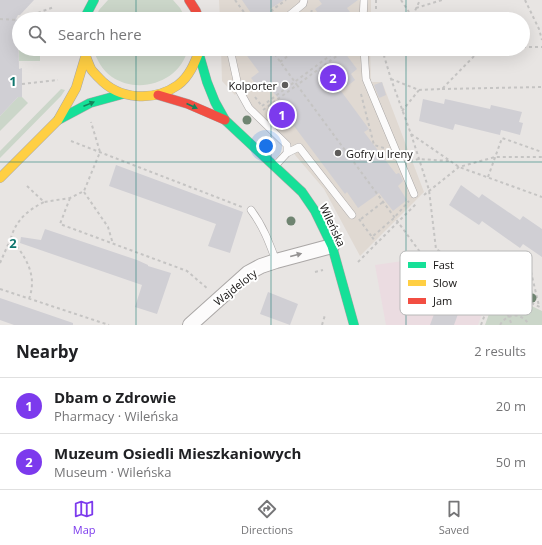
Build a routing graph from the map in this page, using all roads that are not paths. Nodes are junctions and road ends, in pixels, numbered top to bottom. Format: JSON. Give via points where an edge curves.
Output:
{"nodes":[{"id":1,"x":94,"y":0,"type":"edge"},
{"id":2,"x":189,"y":0,"type":"edge"},
{"id":3,"x":304,"y":0,"type":"edge"},
{"id":4,"x":364,"y":0,"type":"edge"},
{"id":5,"x":80,"y":5,"type":"dead end"},
{"id":6,"x":201,"y":5,"type":"dead end"},
{"id":7,"x":83,"y":12,"type":"edge"},
{"id":8,"x":88,"y":12,"type":"edge"},
{"id":9,"x":195,"y":12,"type":"edge"},
{"id":10,"x":200,"y":12,"type":"edge"},
{"id":11,"x":292,"y":12,"type":"edge"},
{"id":12,"x":363,"y":12,"type":"edge"},
{"id":13,"x":83,"y":56,"type":"edge"},
{"id":14,"x":85,"y":56,"type":"edge"},
{"id":15,"x":198,"y":56,"type":"edge"},
{"id":16,"x":201,"y":56,"type":"edge"},
{"id":17,"x":232,"y":56,"type":"edge"},
{"id":18,"x":364,"y":56,"type":"edge"},
{"id":19,"x":123,"y":94,"type":"junction"},
{"id":20,"x":158,"y":95,"type":"junction"},
{"id":21,"x":58,"y":120,"type":"junction"},
{"id":22,"x":225,"y":120,"type":"junction"},
{"id":23,"x":287,"y":153,"type":"junction"},
{"id":24,"x":275,"y":166,"type":"junction"},
{"id":25,"x":0,"y":178,"type":"edge"},
{"id":26,"x":414,"y":194,"type":"road end"},
{"id":27,"x":251,"y":210,"type":"road end"},
{"id":28,"x":354,"y":214,"type":"road end"},
{"id":29,"x":332,"y":246,"type":"junction"},
{"id":30,"x":276,"y":261,"type":"junction"},
{"id":31,"x":190,"y":325,"type":"edge"},
{"id":32,"x":354,"y":325,"type":"edge"}],
"edges":[{"from":1,"to":8,"type":"street"},
{"from":2,"to":9,"type":"street"},
{"from":3,"to":11,"type":"lane","via":[[303,4]]},
{"from":4,"to":12,"type":"lane"},
{"from":5,"to":7,"type":"street"},
{"from":6,"to":10,"type":"street"},
{"from":13,"to":21,"type":"street","via":[[76,88]]},
{"from":14,"to":19,"type":"street","via":[[94,74],[111,89]]},
{"from":15,"to":20,"type":"street","via":[[194,68],[184,80]]},
{"from":16,"to":22,"type":"street","name":"Wileńska","via":[[207,82]]},
{"from":17,"to":23,"type":"lane","via":[[239,90],[249,108],[287,145]]},
{"from":18,"to":26,"type":"lane","via":[[366,79]]},
{"from":19,"to":20,"type":"street","via":[[141,97]]},
{"from":21,"to":19,"type":"street","one_way":true,"via":[[90,103]]},
{"from":20,"to":22,"type":"street","name":"Wileńska","one_way":true,"via":[[188,104]]},
{"from":21,"to":25,"type":"street"},
{"from":22,"to":24,"type":"street","name":"Wileńska"},
{"from":23,"to":24,"type":"lane"},
{"from":23,"to":28,"type":"lane","via":[[299,147]]},
{"from":24,"to":29,"type":"street","name":"Wileńska","via":[[309,201]]},
{"from":27,"to":30,"type":"lane","via":[[268,238]]},
{"from":30,"to":29,"type":"street","name":"Wajdeloty","one_way":true},
{"from":29,"to":32,"type":"street","name":"Wileńska"},
{"from":30,"to":31,"type":"street","name":"Wajdeloty","via":[[248,273]]}]}
